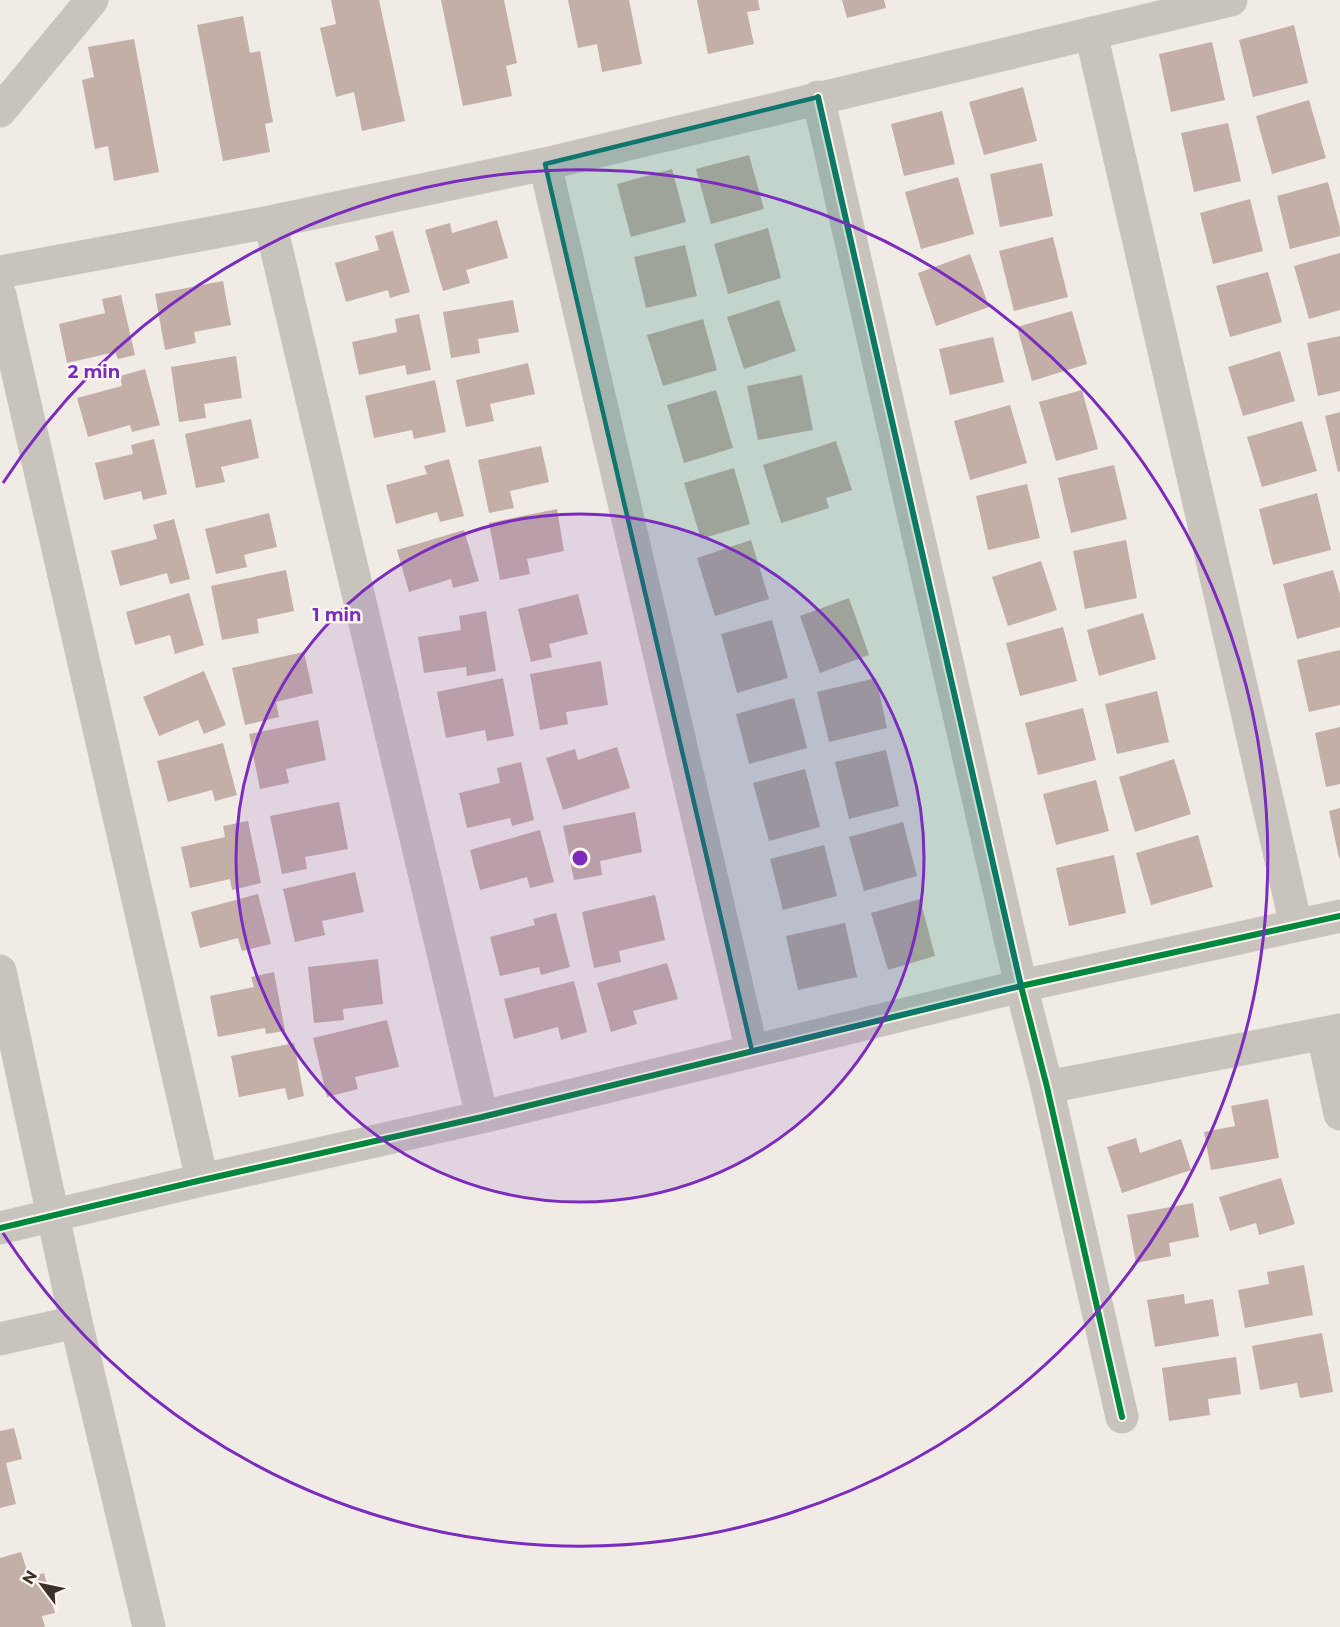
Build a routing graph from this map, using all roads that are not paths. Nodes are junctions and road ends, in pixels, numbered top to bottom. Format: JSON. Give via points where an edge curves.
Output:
{"nodes":[{"id":1,"x":92,"y":0,"type":"edge"},
{"id":2,"x":1231,"y":0,"type":"edge"},
{"id":3,"x":1092,"y":33,"type":"junction"},
{"id":4,"x":818,"y":98,"type":"junction"},
{"id":5,"x":0,"y":111,"type":"edge"},
{"id":6,"x":545,"y":164,"type":"junction"},
{"id":7,"x":270,"y":222,"type":"junction"},
{"id":8,"x":0,"y":272,"type":"edge"},
{"id":9,"x":0,"y":295,"type":"edge"},
{"id":10,"x":1340,"y":915,"type":"edge"},
{"id":11,"x":1296,"y":925,"type":"junction"},
{"id":12,"x":0,"y":970,"type":"edge"},
{"id":13,"x":1021,"y":986,"type":"junction"},
{"id":14,"x":1331,"y":1032,"type":"edge"},
{"id":15,"x":752,"y":1051,"type":"junction"},
{"id":16,"x":1047,"y":1087,"type":"junction"},
{"id":17,"x":1340,"y":1114,"type":"edge"},
{"id":18,"x":482,"y":1117,"type":"junction"},
{"id":19,"x":202,"y":1180,"type":"junction"},
{"id":20,"x":54,"y":1215,"type":"junction"},
{"id":21,"x":0,"y":1228,"type":"edge"},
{"id":22,"x":76,"y":1322,"type":"junction"},
{"id":23,"x":0,"y":1339,"type":"edge"},
{"id":24,"x":1122,"y":1417,"type":"dead end"},
{"id":25,"x":149,"y":1627,"type":"edge"}],
"edges":[{"from":1,"to":5,"type":"street"},
{"from":2,"to":3,"type":"street"},
{"from":3,"to":4,"type":"street"},
{"from":3,"to":11,"type":"street"},
{"from":4,"to":6,"type":"street"},
{"from":4,"to":13,"type":"street"},
{"from":6,"to":7,"type":"street"},
{"from":6,"to":15,"type":"street"},
{"from":7,"to":8,"type":"street"},
{"from":7,"to":18,"type":"street"},
{"from":9,"to":19,"type":"street"},
{"from":10,"to":11,"type":"street"},
{"from":11,"to":13,"type":"street"},
{"from":12,"to":20,"type":"street"},
{"from":13,"to":15,"type":"street"},
{"from":13,"to":16,"type":"street"},
{"from":14,"to":16,"type":"street"},
{"from":14,"to":17,"type":"street"},
{"from":15,"to":18,"type":"street"},
{"from":16,"to":24,"type":"street"},
{"from":18,"to":19,"type":"street"},
{"from":19,"to":20,"type":"street"},
{"from":20,"to":21,"type":"street"},
{"from":20,"to":22,"type":"street"},
{"from":22,"to":23,"type":"street"},
{"from":22,"to":25,"type":"street"}]}
